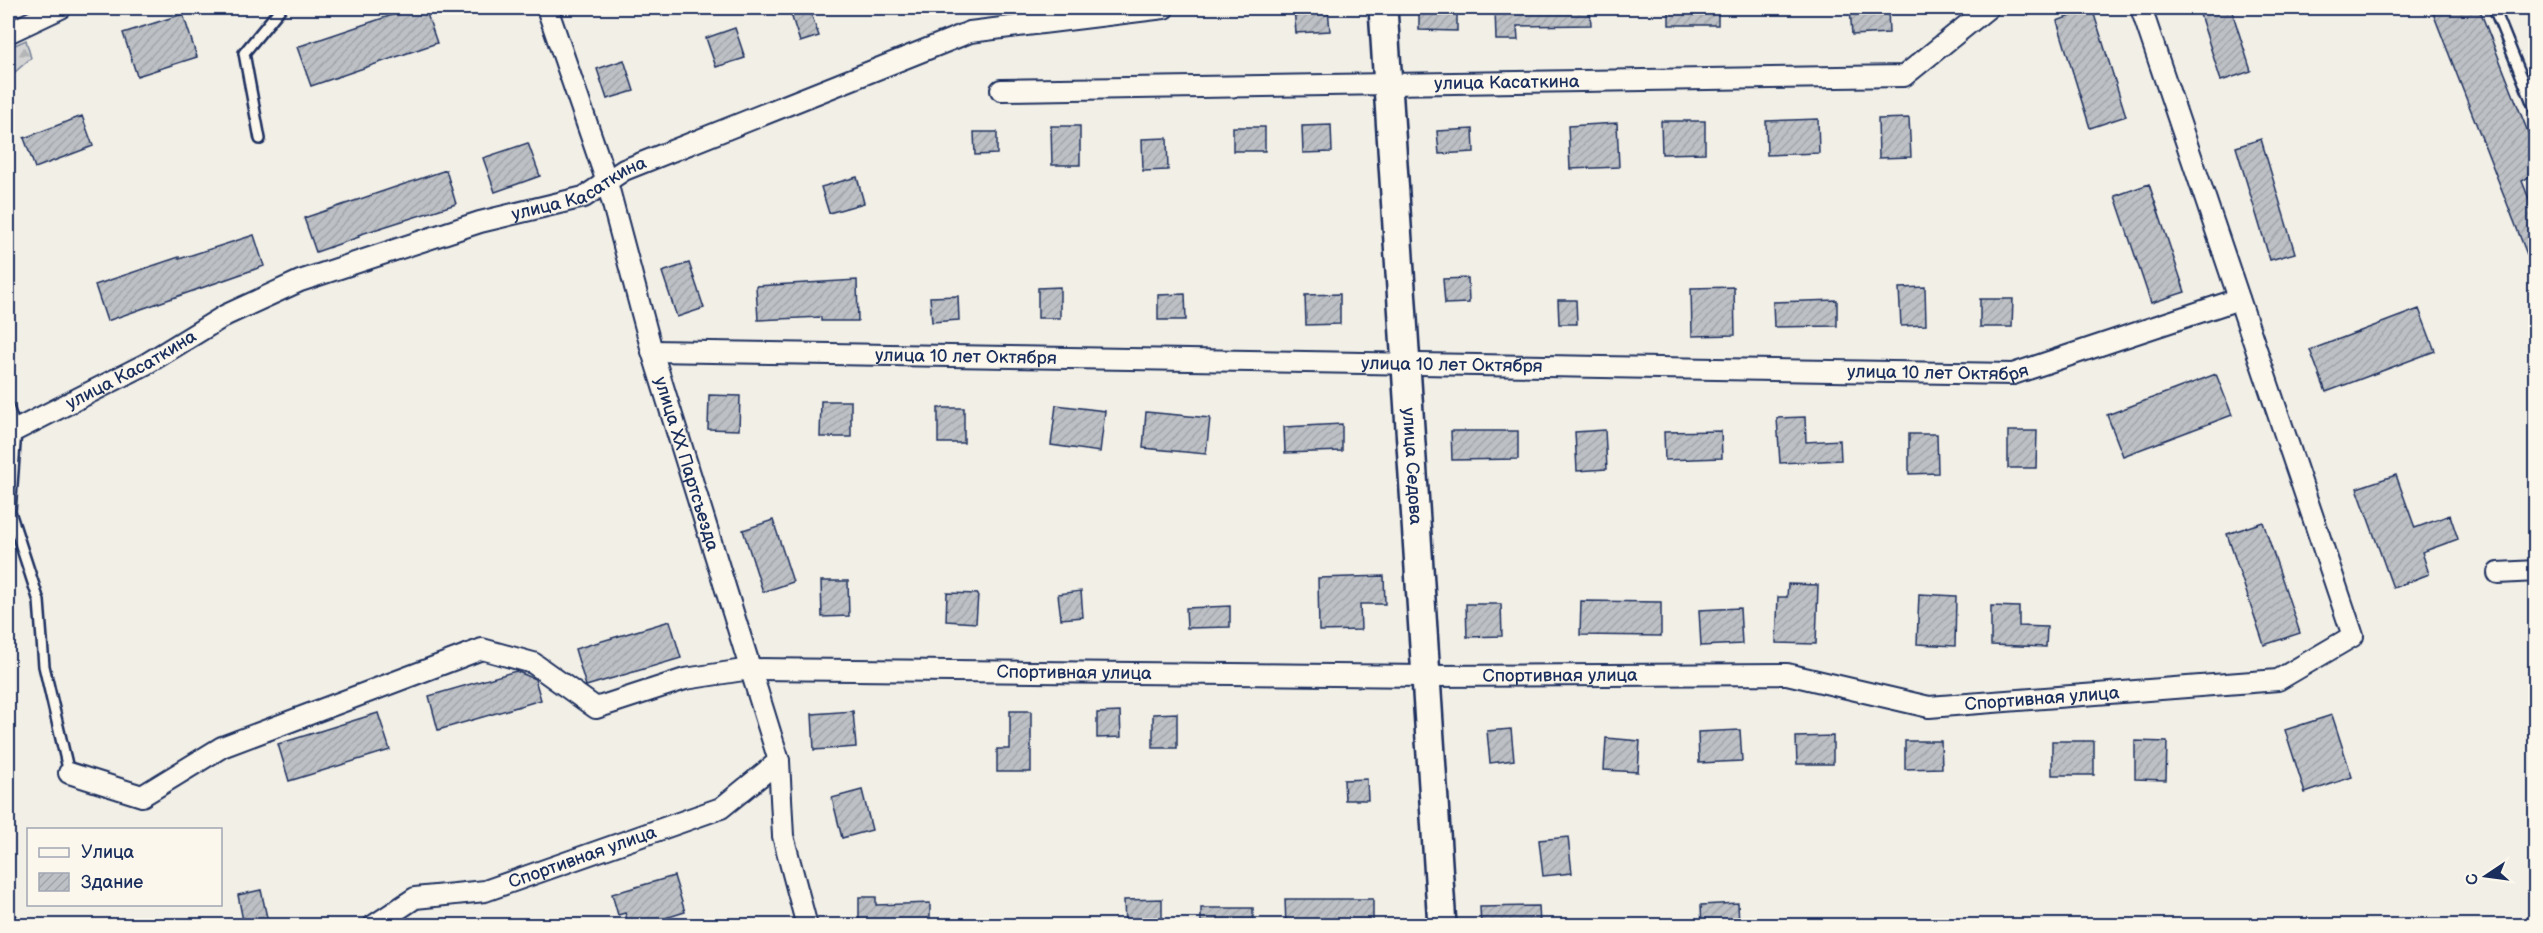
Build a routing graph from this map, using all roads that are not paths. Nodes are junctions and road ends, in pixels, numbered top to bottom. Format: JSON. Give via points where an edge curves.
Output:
{"nodes":[{"id":1,"x":61,"y":8,"type":"edge"},
{"id":2,"x":281,"y":8,"type":"edge"},
{"id":3,"x":547,"y":8,"type":"edge"},
{"id":4,"x":1164,"y":8,"type":"edge"},
{"id":5,"x":1383,"y":8,"type":"edge"},
{"id":6,"x":1988,"y":8,"type":"edge"},
{"id":7,"x":2141,"y":8,"type":"edge"},
{"id":8,"x":2494,"y":8,"type":"edge"},
{"id":9,"x":8,"y":33,"type":"edge"},
{"id":10,"x":1388,"y":86,"type":"junction"},
{"id":11,"x":1001,"y":90,"type":"dead end"},
{"id":12,"x":2535,"y":112,"type":"edge"},
{"id":13,"x":260,"y":138,"type":"dead end"},
{"id":14,"x":607,"y":182,"type":"junction"},
{"id":15,"x":2239,"y":299,"type":"junction"},
{"id":16,"x":652,"y":351,"type":"junction"},
{"id":17,"x":1405,"y":364,"type":"junction"},
{"id":18,"x":8,"y":407,"type":"edge"},
{"id":19,"x":16,"y":430,"type":"junction"},
{"id":20,"x":2535,"y":571,"type":"edge"},
{"id":21,"x":2498,"y":573,"type":"dead end"},
{"id":22,"x":750,"y":669,"type":"junction"},
{"id":23,"x":1426,"y":676,"type":"junction"},
{"id":24,"x":779,"y":761,"type":"junction"},
{"id":25,"x":69,"y":773,"type":"joint"},
{"id":26,"x":8,"y":918,"type":"edge"},
{"id":27,"x":18,"y":926,"type":"edge"},
{"id":28,"x":373,"y":926,"type":"edge"},
{"id":29,"x":807,"y":926,"type":"edge"},
{"id":30,"x":1442,"y":926,"type":"edge"}],
"edges":[{"from":1,"to":9,"type":"street"},
{"from":2,"to":13,"type":"lane","via":[[244,53]]},
{"from":3,"to":14,"type":"street","name":"улица XX Партсъезда"},
{"from":4,"to":14,"type":"street","name":"улица Касаткина","via":[[970,32],[624,170]]},
{"from":5,"to":10,"type":"street","name":"улица Седова"},
{"from":6,"to":10,"type":"street","name":"улица Касаткина","via":[[1904,76]]},
{"from":7,"to":15,"type":"street"},
{"from":8,"to":12,"type":"lane"},
{"from":10,"to":11,"type":"street","name":"улица Касаткина"},
{"from":10,"to":17,"type":"street","name":"улица Седова"},
{"from":14,"to":16,"type":"street","name":"улица XX Партсъезда"},
{"from":14,"to":19,"type":"street","name":"улица Касаткина","via":[[584,197],[480,222],[300,281],[226,315],[146,364]]},
{"from":15,"to":17,"type":"street","name":"улица 10 лет Октября","via":[[2013,374]]},
{"from":15,"to":23,"type":"street","name":"Спортивная улица","via":[[2353,636],[2278,680],[1929,707],[1787,674]]},
{"from":16,"to":17,"type":"street","name":"улица 10 лет Октября"},
{"from":16,"to":22,"type":"street","name":"улица XX Партсъезда"},
{"from":17,"to":23,"type":"street","name":"улица Седова"},
{"from":18,"to":19,"type":"lane"},
{"from":19,"to":25,"type":"lane","via":[[10,512],[39,601],[44,666]]},
{"from":20,"to":21,"type":"street"},
{"from":22,"to":23,"type":"street","name":"Спортивная улица"},
{"from":22,"to":24,"type":"street","name":"улица XX Партсъезда"},
{"from":22,"to":25,"type":"street","name":"Спортивная улица","via":[[685,679],[596,708],[533,663],[482,649],[222,747],[142,796]]},
{"from":23,"to":30,"type":"street","name":"улица Седова"},
{"from":24,"to":28,"type":"street","name":"Спортивная улица","via":[[721,808],[485,891],[415,898]]},
{"from":24,"to":29,"type":"street","name":"улица XX Партсъезда","via":[[783,836]]},
{"from":26,"to":27,"type":"lane"}]}
